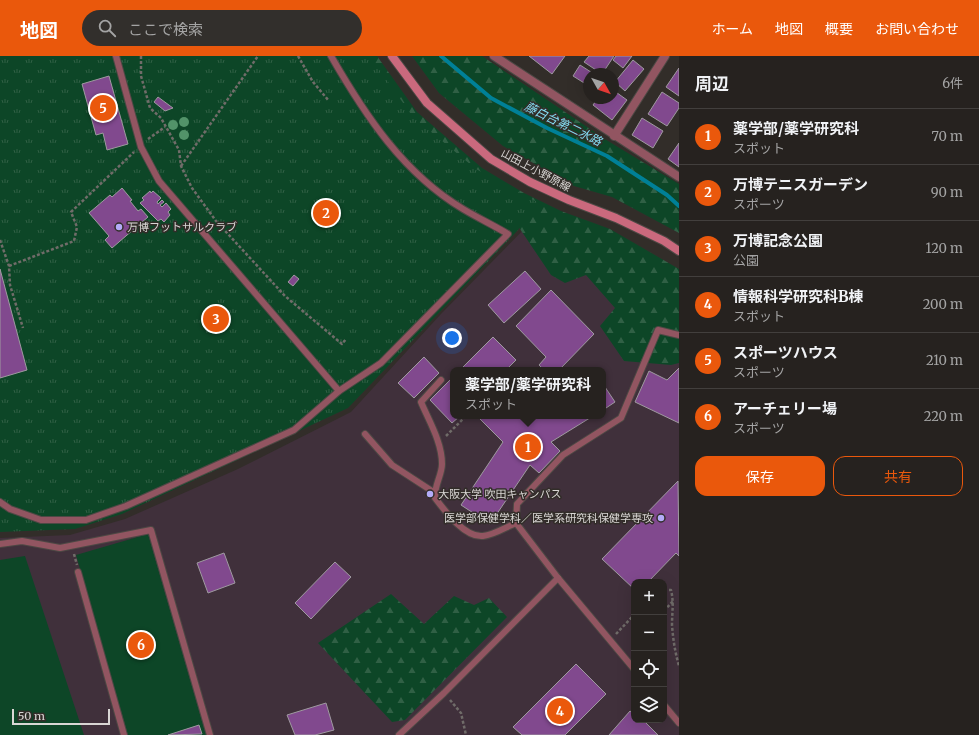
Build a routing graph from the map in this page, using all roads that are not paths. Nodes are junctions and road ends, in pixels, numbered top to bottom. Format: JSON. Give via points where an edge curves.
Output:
{"nodes":[{"id":1,"x":116,"y":56,"type":"edge"},
{"id":2,"x":331,"y":56,"type":"edge"},
{"id":3,"x":392,"y":56,"type":"edge"},
{"id":4,"x":494,"y":56,"type":"edge"},
{"id":5,"x":665,"y":56,"type":"edge"},
{"id":6,"x":614,"y":136,"type":"junction"},
{"id":7,"x":679,"y":177,"type":"edge"},
{"id":8,"x":679,"y":251,"type":"edge"},
{"id":9,"x":679,"y":335,"type":"edge"},
{"id":10,"x":442,"y":380,"type":"dead end"},
{"id":11,"x":339,"y":391,"type":"junction"},
{"id":12,"x":365,"y":434,"type":"dead end"},
{"id":13,"x":435,"y":493,"type":"junction"},
{"id":14,"x":0,"y":502,"type":"edge"},
{"id":15,"x":516,"y":523,"type":"junction"},
{"id":16,"x":0,"y":544,"type":"edge"},
{"id":17,"x":78,"y":572,"type":"road end"},
{"id":18,"x":558,"y":578,"type":"junction"},
{"id":19,"x":631,"y":665,"type":"edge"},
{"id":20,"x":667,"y":709,"type":"edge"},
{"id":21,"x":679,"y":723,"type":"edge"},
{"id":22,"x":124,"y":735,"type":"edge"},
{"id":23,"x":210,"y":735,"type":"edge"},
{"id":24,"x":399,"y":735,"type":"edge"}],
"edges":[{"from":1,"to":11,"type":"lane","via":[[141,147],[159,180]]},
{"from":2,"to":11,"type":"lane","via":[[359,104],[393,150],[425,181],[456,204],[508,234],[381,363]]},
{"from":3,"to":8,"type":"main road","name":"山田上小野原線","via":[[427,103],[490,159],[530,182],[616,218]]},
{"from":4,"to":6,"type":"street"},
{"from":5,"to":6,"type":"street"},
{"from":6,"to":7,"type":"street"},
{"from":9,"to":15,"type":"lane","via":[[658,330],[621,418],[563,454],[517,504]]},
{"from":10,"to":13,"type":"lane","via":[[421,402],[439,444],[442,465]]},
{"from":11,"to":14,"type":"lane","via":[[294,430],[126,506],[86,520],[41,520],[10,509]]},
{"from":12,"to":13,"type":"lane","via":[[392,464]]},
{"from":13,"to":15,"type":"lane","via":[[435,498],[441,505],[474,535],[489,534]]},
{"from":15,"to":18,"type":"lane"},
{"from":16,"to":23,"type":"lane","via":[[22,542],[60,548],[151,530]]},
{"from":17,"to":22,"type":"lane"},
{"from":18,"to":19,"type":"lane"},
{"from":18,"to":24,"type":"lane"},
{"from":20,"to":21,"type":"lane"}]}
